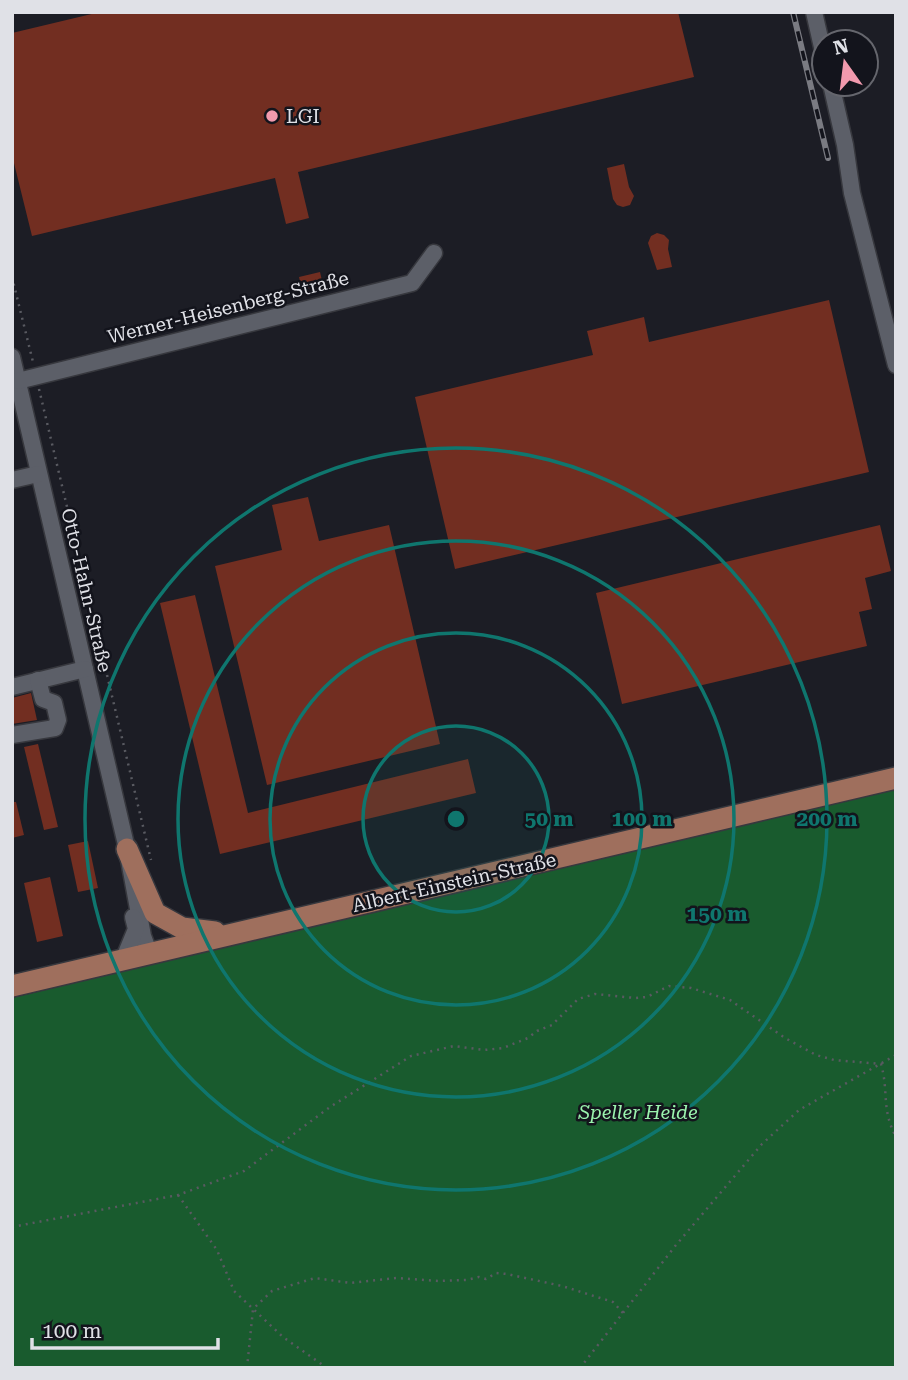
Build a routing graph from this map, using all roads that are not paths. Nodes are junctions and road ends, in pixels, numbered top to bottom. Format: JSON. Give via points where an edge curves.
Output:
{"nodes":[{"id":1,"x":834,"y":98,"type":"edge"},
{"id":2,"x":434,"y":253,"type":"dead end"},
{"id":3,"x":12,"y":357,"type":"edge"},
{"id":4,"x":896,"y":365,"type":"edge"},
{"id":5,"x":18,"y":381,"type":"junction"},
{"id":6,"x":38,"y":474,"type":"junction"},
{"id":7,"x":12,"y":480,"type":"edge"},
{"id":8,"x":85,"y":669,"type":"junction"},
{"id":9,"x":38,"y":681,"type":"junction"},
{"id":10,"x":12,"y":687,"type":"edge"},
{"id":11,"x":12,"y":735,"type":"edge"},
{"id":12,"x":896,"y":778,"type":"edge"},
{"id":13,"x":125,"y":841,"type":"junction"},
{"id":14,"x":235,"y":934,"type":"junction"},
{"id":15,"x":149,"y":952,"type":"junction"},
{"id":16,"x":124,"y":958,"type":"junction"},
{"id":17,"x":12,"y":986,"type":"edge"}],
"edges":[{"from":1,"to":4,"type":"street","via":[[852,192]]},
{"from":2,"to":5,"type":"street","name":"Werner-Heisenberg-Straße","via":[[412,283]]},
{"from":3,"to":5,"type":"street","name":"Otto-Hahn-Straße"},
{"from":5,"to":6,"type":"street","name":"Otto-Hahn-Straße"},
{"from":6,"to":7,"type":"street"},
{"from":6,"to":8,"type":"street","name":"Otto-Hahn-Straße"},
{"from":8,"to":9,"type":"street"},
{"from":8,"to":13,"type":"street","name":"Otto-Hahn-Straße"},
{"from":9,"to":10,"type":"street"},
{"from":9,"to":11,"type":"street","via":[[43,699],[54,703],[55,728]]},
{"from":12,"to":14,"type":"main road","name":"Albert-Einstein-Straße"},
{"from":13,"to":14,"type":"main road","via":[[155,913],[182,928]]},
{"from":13,"to":15,"type":"street","name":"Otto-Hahn-Straße"},
{"from":13,"to":16,"type":"street","name":"Otto-Hahn-Straße","via":[[120,853],[136,929]]},
{"from":14,"to":15,"type":"main road","name":"Albert-Einstein-Straße"},
{"from":15,"to":16,"type":"main road","name":"Albert-Einstein-Straße"},
{"from":16,"to":17,"type":"main road","name":"Albert-Einstein-Straße"}]}
